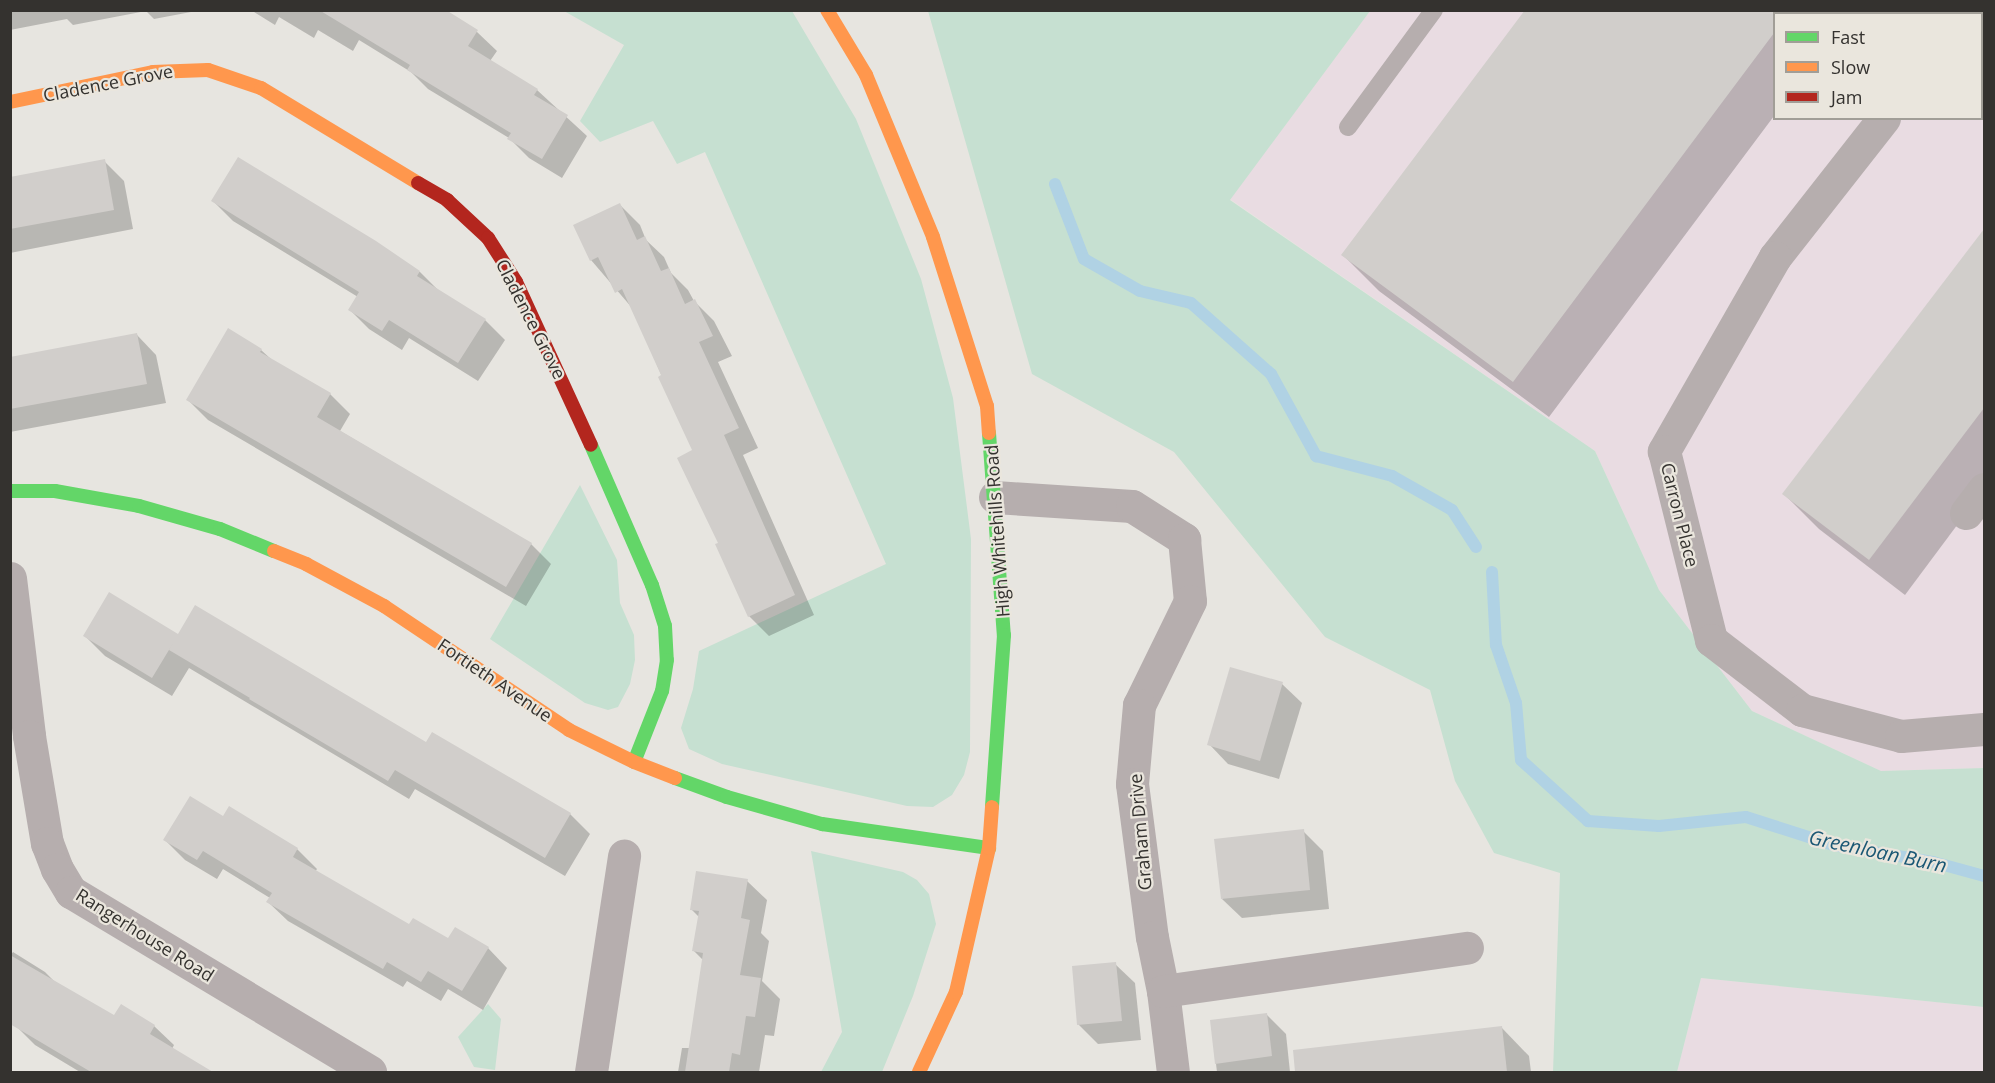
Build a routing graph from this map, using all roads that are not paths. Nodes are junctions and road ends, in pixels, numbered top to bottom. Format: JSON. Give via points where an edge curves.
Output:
{"nodes":[{"id":1,"x":827,"y":10,"type":"edge"},
{"id":2,"x":1434,"y":10,"type":"edge"},
{"id":3,"x":10,"y":102,"type":"edge"},
{"id":4,"x":1882,"y":120,"type":"edge"},
{"id":5,"x":1348,"y":127,"type":"dead end"},
{"id":6,"x":10,"y":491,"type":"edge"},
{"id":7,"x":995,"y":498,"type":"junction"},
{"id":8,"x":10,"y":578,"type":"edge"},
{"id":9,"x":1984,"y":729,"type":"edge"},
{"id":10,"x":634,"y":762,"type":"junction"},
{"id":11,"x":989,"y":848,"type":"junction"},
{"id":12,"x":624,"y":856,"type":"dead end"},
{"id":13,"x":1467,"y":948,"type":"dead end"},
{"id":14,"x":1163,"y":991,"type":"junction"},
{"id":15,"x":370,"y":1072,"type":"edge"},
{"id":16,"x":591,"y":1072,"type":"edge"},
{"id":17,"x":919,"y":1072,"type":"edge"},
{"id":18,"x":1173,"y":1072,"type":"edge"}],
"edges":[{"from":1,"to":7,"type":"street","name":"High Whitehills Road","via":[[866,75],[933,237],[987,406]]},
{"from":2,"to":5,"type":"lane"},
{"from":3,"to":10,"type":"street","name":"Cladence Grove","via":[[153,72],[208,70],[236,77],[290,104],[447,200],[488,238],[516,282],[565,387],[652,585],[665,626],[667,660],[662,691]]},
{"from":4,"to":9,"type":"street","name":"Carron Place","via":[[1775,257],[1664,451],[1711,640],[1802,710],[1901,736]]},
{"from":6,"to":10,"type":"street","name":"Fortieth Avenue","via":[[55,491],[139,506],[220,529],[306,564],[384,606],[569,730]]},
{"from":7,"to":11,"type":"street","name":"High Whitehills Road","via":[[1004,635]]},
{"from":7,"to":14,"type":"street","name":"Graham Drive","via":[[1132,506],[1184,539],[1190,601],[1139,705],[1132,784],[1152,938]]},
{"from":8,"to":15,"type":"street","name":"Rangerhouse Road","via":[[29,736],[47,843],[71,892]]},
{"from":10,"to":11,"type":"street","name":"Fortieth Avenue","via":[[727,797],[822,824]]},
{"from":11,"to":17,"type":"street","name":"High Whitehills Road","via":[[956,992]]},
{"from":12,"to":16,"type":"street"},
{"from":13,"to":14,"type":"street"},
{"from":14,"to":18,"type":"street"}]}
